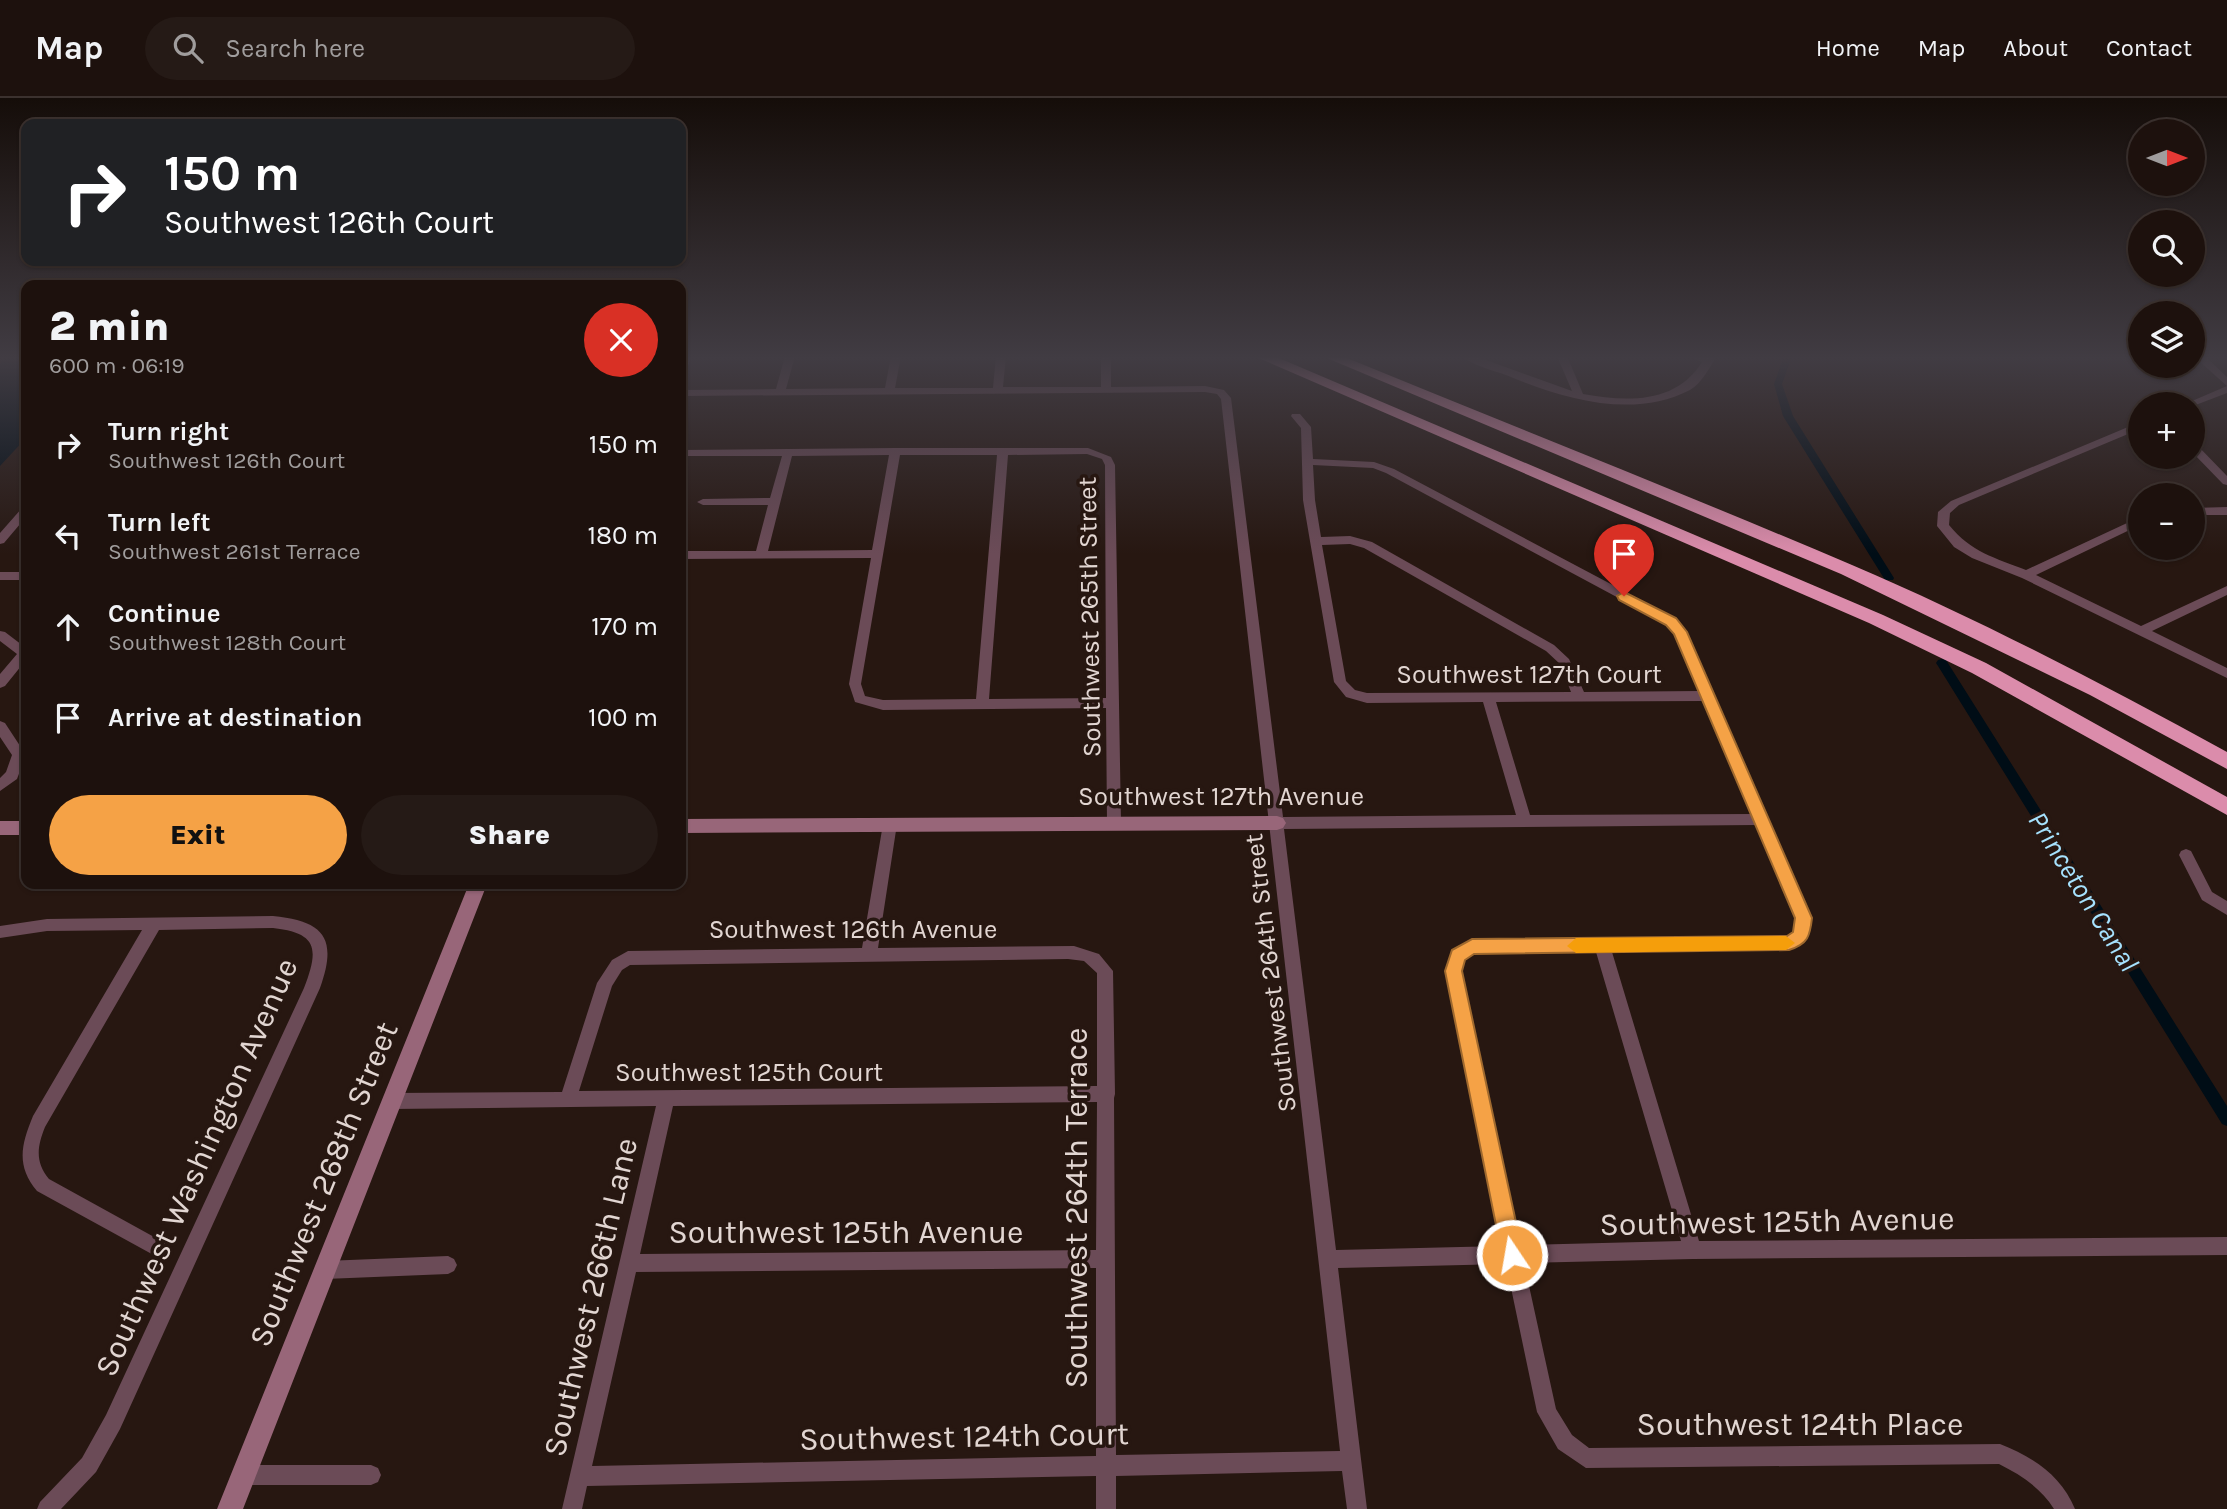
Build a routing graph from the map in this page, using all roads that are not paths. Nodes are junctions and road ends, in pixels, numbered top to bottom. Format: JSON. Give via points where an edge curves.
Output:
{"nodes":[{"id":1,"x":1229,"y":422,"type":"edge"},
{"id":2,"x":1301,"y":422,"type":"edge"},
{"id":3,"x":1415,"y":422,"type":"edge"},
{"id":4,"x":1488,"y":422,"type":"edge"},
{"id":5,"x":2128,"y":430,"type":"edge"},
{"id":6,"x":1003,"y":451,"type":"junction"},
{"id":7,"x":788,"y":452,"type":"junction"},
{"id":8,"x":895,"y":452,"type":"junction"},
{"id":9,"x":686,"y":453,"type":"edge"},
{"id":10,"x":2205,"y":459,"type":"edge"},
{"id":11,"x":1308,"y":462,"type":"junction"},
{"id":12,"x":2227,"y":482,"type":"edge"},
{"id":13,"x":703,"y":502,"type":"dead end"},
{"id":14,"x":775,"y":502,"type":"junction"},
{"id":15,"x":2227,"y":511,"type":"edge"},
{"id":16,"x":2205,"y":512,"type":"edge"},
{"id":17,"x":21,"y":516,"type":"edge"},
{"id":18,"x":2128,"y":527,"type":"edge"},
{"id":19,"x":0,"y":540,"type":"edge"},
{"id":20,"x":1318,"y":541,"type":"junction"},
{"id":21,"x":761,"y":554,"type":"junction"},
{"id":22,"x":878,"y":554,"type":"junction"},
{"id":23,"x":686,"y":555,"type":"edge"},
{"id":24,"x":2026,"y":575,"type":"junction"},
{"id":25,"x":0,"y":576,"type":"edge"},
{"id":26,"x":21,"y":576,"type":"edge"},
{"id":27,"x":2227,"y":590,"type":"edge"},
{"id":28,"x":2142,"y":631,"type":"junction"},
{"id":29,"x":1,"y":635,"type":"edge"},
{"id":30,"x":21,"y":650,"type":"edge"},
{"id":31,"x":21,"y":658,"type":"edge"},
{"id":32,"x":2227,"y":673,"type":"edge"},
{"id":33,"x":0,"y":683,"type":"edge"},
{"id":34,"x":1709,"y":696,"type":"junction"},
{"id":35,"x":1488,"y":697,"type":"junction"},
{"id":36,"x":1580,"y":697,"type":"junction"},
{"id":37,"x":1113,"y":703,"type":"junction"},
{"id":38,"x":982,"y":704,"type":"junction"},
{"id":39,"x":0,"y":726,"type":"edge"},
{"id":40,"x":21,"y":752,"type":"edge"},
{"id":41,"x":21,"y":758,"type":"edge"},
{"id":42,"x":2227,"y":761,"type":"edge"},
{"id":43,"x":0,"y":786,"type":"edge"},
{"id":44,"x":2227,"y":807,"type":"edge"},
{"id":45,"x":1762,"y":819,"type":"junction"},
{"id":46,"x":1525,"y":822,"type":"junction"},
{"id":47,"x":1114,"y":823,"type":"junction"},
{"id":48,"x":1277,"y":823,"type":"junction"},
{"id":49,"x":890,"y":824,"type":"junction"},
{"id":50,"x":686,"y":826,"type":"edge"},
{"id":51,"x":0,"y":828,"type":"edge"},
{"id":52,"x":21,"y":828,"type":"edge"},
{"id":53,"x":2186,"y":855,"type":"dead end"},
{"id":54,"x":476,"y":889,"type":"edge"},
{"id":55,"x":2227,"y":909,"type":"edge"},
{"id":56,"x":153,"y":924,"type":"junction"},
{"id":57,"x":0,"y":932,"type":"edge"},
{"id":58,"x":1602,"y":945,"type":"junction"},
{"id":59,"x":869,"y":954,"type":"junction"},
{"id":60,"x":1091,"y":956,"type":"joint"},
{"id":61,"x":1107,"y":1094,"type":"junction"},
{"id":62,"x":569,"y":1097,"type":"junction"},
{"id":63,"x":667,"y":1097,"type":"junction"},
{"id":64,"x":392,"y":1101,"type":"junction"},
{"id":65,"x":2227,"y":1246,"type":"edge"},
{"id":66,"x":159,"y":1249,"type":"dead end"},
{"id":67,"x":1693,"y":1250,"type":"junction"},
{"id":68,"x":1512,"y":1255,"type":"junction"},
{"id":69,"x":1106,"y":1259,"type":"junction"},
{"id":70,"x":1327,"y":1259,"type":"junction"},
{"id":71,"x":628,"y":1263,"type":"junction"},
{"id":72,"x":448,"y":1265,"type":"dead end"},
{"id":73,"x":325,"y":1270,"type":"junction"},
{"id":74,"x":1351,"y":1461,"type":"junction"},
{"id":75,"x":1106,"y":1464,"type":"junction"},
{"id":76,"x":244,"y":1475,"type":"junction"},
{"id":77,"x":372,"y":1475,"type":"dead end"},
{"id":78,"x":579,"y":1476,"type":"junction"},
{"id":79,"x":47,"y":1509,"type":"edge"},
{"id":80,"x":230,"y":1509,"type":"edge"},
{"id":81,"x":572,"y":1509,"type":"edge"},
{"id":82,"x":1106,"y":1509,"type":"edge"},
{"id":83,"x":1357,"y":1509,"type":"edge"},
{"id":84,"x":2066,"y":1509,"type":"edge"}],
"edges":[{"from":1,"to":48,"type":"street","name":"Southwest 264th Street"},
{"from":2,"to":11,"type":"street","via":[[1306,427]]},
{"from":3,"to":44,"type":"highway","via":[[1979,668]]},
{"from":4,"to":42,"type":"highway","via":[[1943,614]]},
{"from":5,"to":24,"type":"street","via":[[1955,503],[1944,512],[1943,526],[1958,544]]},
{"from":6,"to":8,"type":"street"},
{"from":6,"to":37,"type":"street","name":"Southwest 265th Street","via":[[1088,451],[1102,454],[1110,465]]},
{"from":6,"to":38,"type":"street"},
{"from":7,"to":8,"type":"street"},
{"from":7,"to":9,"type":"street"},
{"from":7,"to":14,"type":"street"},
{"from":8,"to":22,"type":"street"},
{"from":10,"to":12,"type":"street"},
{"from":11,"to":20,"type":"street","via":[[1309,500]]},
{"from":11,"to":34,"type":"street","via":[[1390,471],[1671,621]]},
{"from":13,"to":14,"type":"street"},
{"from":14,"to":21,"type":"street"},
{"from":15,"to":16,"type":"street"},
{"from":17,"to":19,"type":"street"},
{"from":18,"to":24,"type":"street"},
{"from":20,"to":35,"type":"street","name":"Southwest 127th Court","via":[[1340,682],[1351,694],[1367,698]]},
{"from":20,"to":36,"type":"street","via":[[1350,540],[1368,545],[1550,648],[1565,662]]},
{"from":21,"to":22,"type":"street"},
{"from":21,"to":23,"type":"street"},
{"from":22,"to":38,"type":"street","via":[[855,684],[860,699],[883,705]]},
{"from":24,"to":28,"type":"street"},
{"from":25,"to":26,"type":"street"},
{"from":27,"to":28,"type":"street"},
{"from":28,"to":32,"type":"street"},
{"from":29,"to":30,"type":"street"},
{"from":31,"to":33,"type":"street"},
{"from":34,"to":36,"type":"street","name":"Southwest 127th Court"},
{"from":34,"to":45,"type":"street"},
{"from":35,"to":36,"type":"street","name":"Southwest 127th Court"},
{"from":35,"to":46,"type":"street"},
{"from":37,"to":38,"type":"street"},
{"from":37,"to":47,"type":"street","name":"Southwest 265th Street"},
{"from":39,"to":40,"type":"street"},
{"from":41,"to":43,"type":"street"},
{"from":45,"to":46,"type":"street","name":"Southwest 127th Avenue"},
{"from":45,"to":58,"type":"street","via":[[1804,918],[1801,936],[1789,943]]},
{"from":46,"to":48,"type":"street","name":"Southwest 127th Avenue"},
{"from":47,"to":48,"type":"street","name":"Southwest 127th Avenue"},
{"from":47,"to":49,"type":"street","name":"Southwest 127th Avenue"},
{"from":48,"to":70,"type":"street","name":"Southwest 264th Street"},
{"from":49,"to":50,"type":"street","name":"Southwest 127th Avenue"},
{"from":49,"to":59,"type":"street"},
{"from":51,"to":52,"type":"street"},
{"from":53,"to":55,"type":"street","via":[[2207,896]]},
{"from":54,"to":64,"type":"street","name":"Southwest 268th Street"},
{"from":56,"to":57,"type":"street","name":"Southwest Washington Avenue","via":[[29,925]]},
{"from":56,"to":66,"type":"street","via":[[39,1122],[28,1156],[43,1185]]},
{"from":56,"to":79,"type":"street","name":"Southwest Washington Avenue","via":[[288,923],[311,931],[319,939],[323,957],[113,1422],[89,1465]]},
{"from":58,"to":67,"type":"street"},
{"from":58,"to":68,"type":"street","via":[[1472,947],[1458,956],[1453,971]]},
{"from":59,"to":60,"type":"street","name":"Southwest 126th Avenue","via":[[1068,952]]},
{"from":59,"to":62,"type":"street","name":"Southwest 126th Avenue","via":[[643,956],[617,965],[605,983]]},
{"from":60,"to":61,"type":"street","name":"Southwest 264th Terrace","via":[[1105,971]]},
{"from":61,"to":63,"type":"street","name":"Southwest 125th Court"},
{"from":61,"to":69,"type":"street","name":"Southwest 264th Terrace"},
{"from":62,"to":63,"type":"street","name":"Southwest 125th Court"},
{"from":62,"to":64,"type":"street","name":"Southwest 125th Court"},
{"from":63,"to":71,"type":"street","name":"Southwest 266th Lane"},
{"from":64,"to":73,"type":"street","name":"Southwest 268th Street"},
{"from":65,"to":67,"type":"street","name":"Southwest 125th Avenue"},
{"from":67,"to":68,"type":"street","name":"Southwest 125th Avenue"},
{"from":68,"to":70,"type":"street","name":"Southwest 125th Avenue"},
{"from":68,"to":84,"type":"street","name":"Southwest 124th Place","via":[[1548,1412],[1565,1442],[1586,1458],[2000,1454],[2036,1472]]},
{"from":69,"to":71,"type":"street","name":"Southwest 125th Avenue"},
{"from":69,"to":75,"type":"street","name":"Southwest 264th Terrace"},
{"from":70,"to":74,"type":"street","name":"Southwest 264th Street"},
{"from":71,"to":78,"type":"street","name":"Southwest 266th Lane"},
{"from":72,"to":73,"type":"street"},
{"from":73,"to":76,"type":"street","name":"Southwest 268th Street"},
{"from":74,"to":75,"type":"street","name":"Southwest 124th Court"},
{"from":74,"to":83,"type":"street","name":"Southwest 264th Street"},
{"from":75,"to":78,"type":"street","name":"Southwest 124th Court"},
{"from":75,"to":82,"type":"street","name":"Southwest 264th Terrace"},
{"from":76,"to":77,"type":"street"},
{"from":76,"to":80,"type":"street","name":"Southwest 268th Street"},
{"from":78,"to":81,"type":"street","name":"Southwest 266th Lane"}]}
